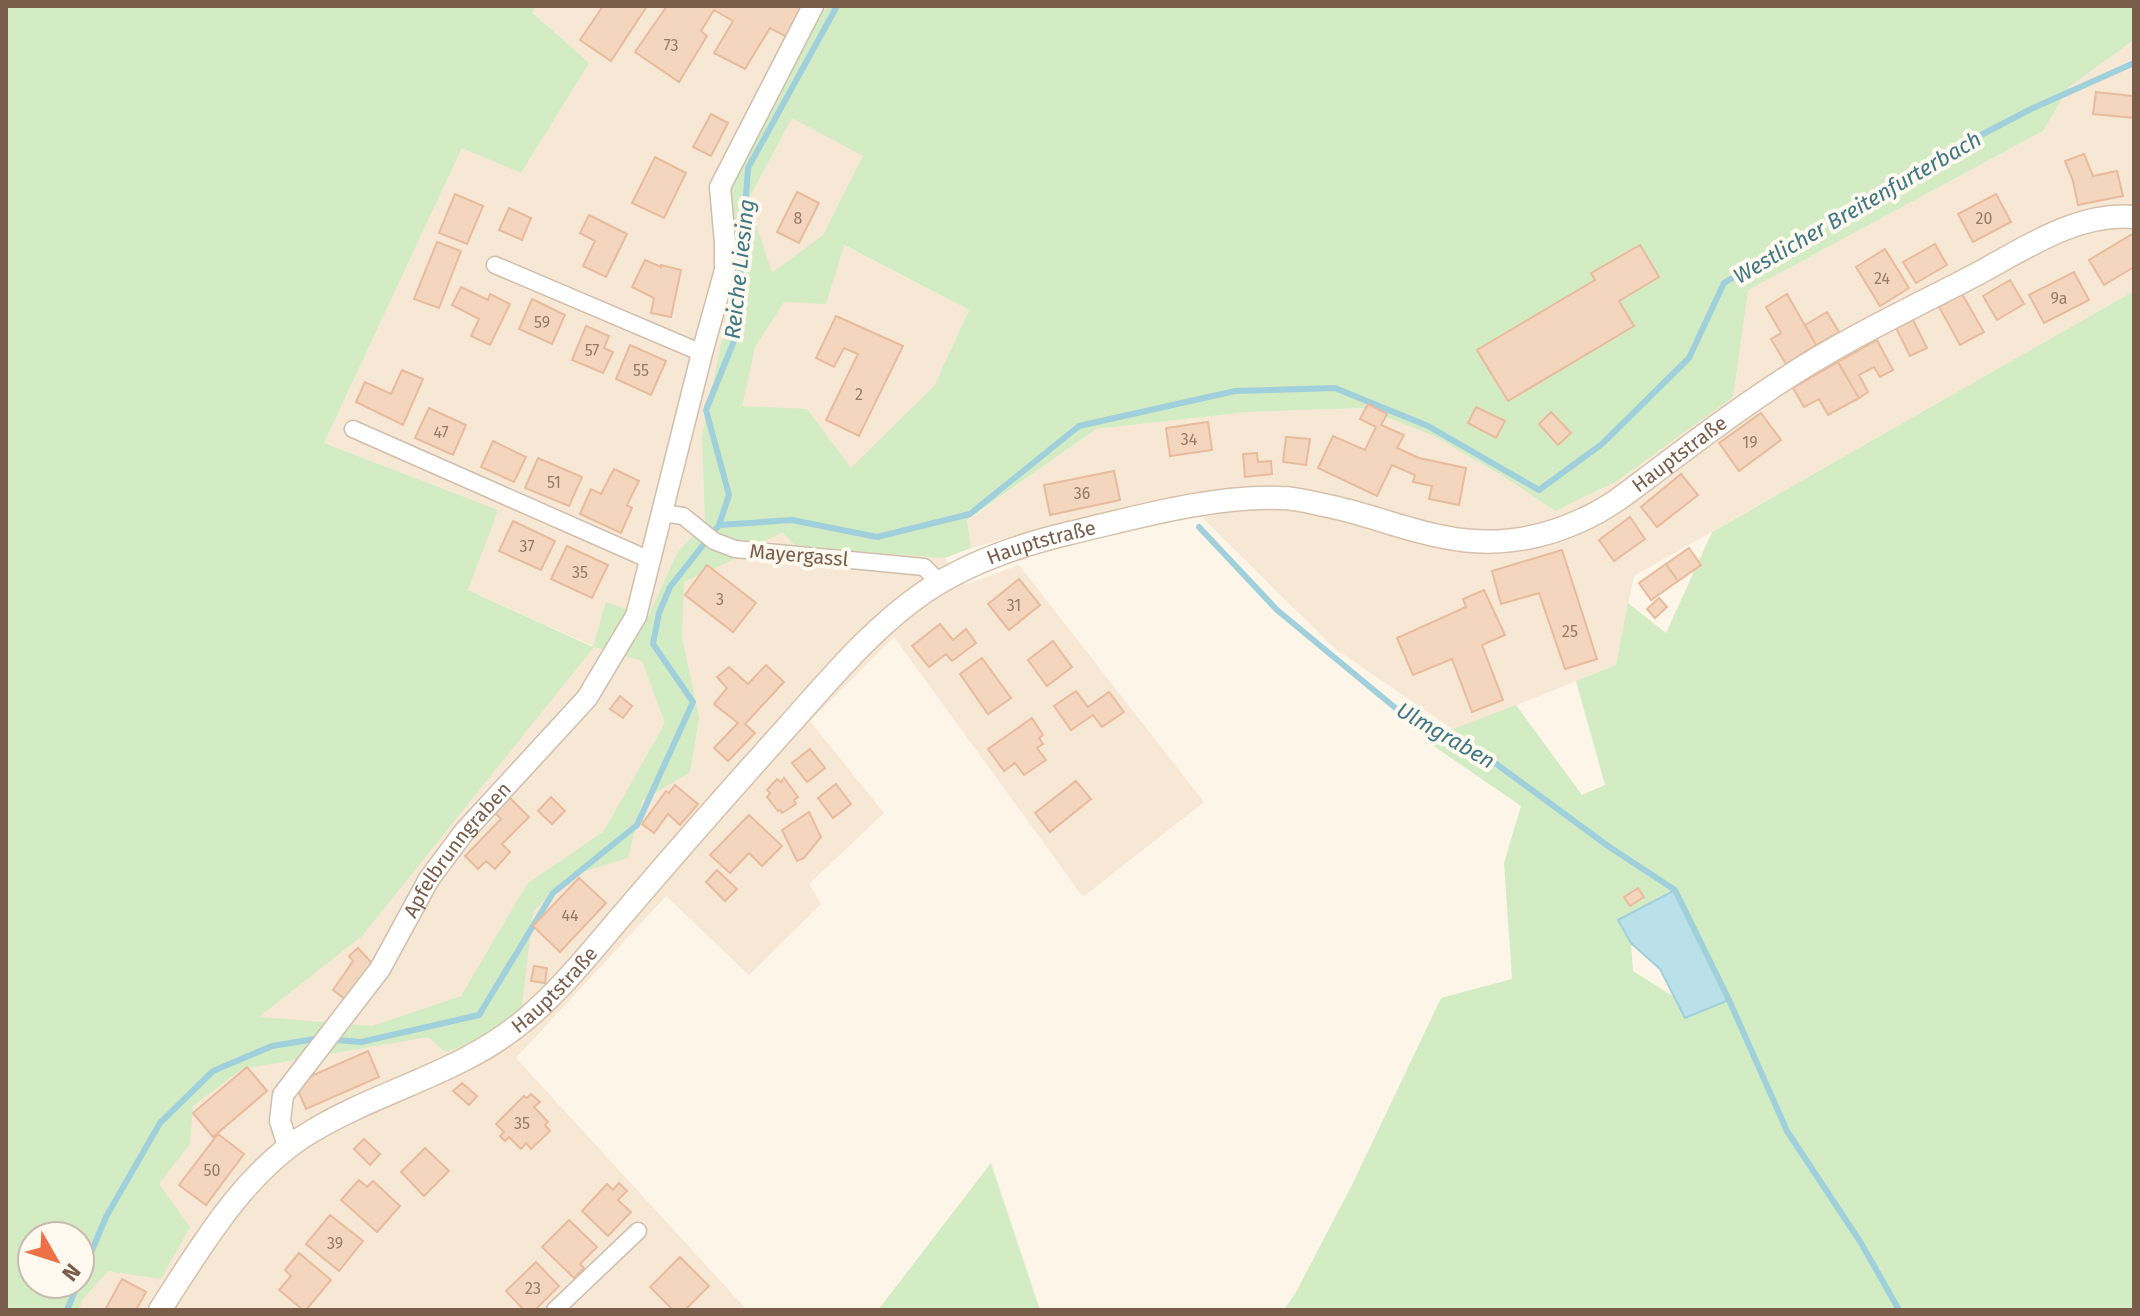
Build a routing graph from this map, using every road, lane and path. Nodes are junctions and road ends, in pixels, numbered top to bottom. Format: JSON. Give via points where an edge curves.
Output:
{"nodes":[{"id":1,"x":813,"y":6,"type":"edge"},
{"id":2,"x":2134,"y":217,"type":"edge"},
{"id":3,"x":495,"y":265,"type":"dead end"},
{"id":4,"x":702,"y":353,"type":"junction"},
{"id":5,"x":353,"y":429,"type":"dead end"},
{"id":6,"x":662,"y":513,"type":"junction"},
{"id":7,"x":650,"y":560,"type":"junction"},
{"id":8,"x":940,"y":583,"type":"junction"},
{"id":9,"x":288,"y":1146,"type":"junction"},
{"id":10,"x":638,"y":1231,"type":"dead end"},
{"id":11,"x":160,"y":1310,"type":"edge"},
{"id":12,"x":555,"y":1310,"type":"edge"}],
"edges":[{"from":1,"to":4,"type":"street","name":"Apfelbrunngraben","via":[[720,187],[725,270]]},
{"from":2,"to":8,"type":"main road","name":"Hauptstraße","via":[[2117,215],[2062,228],[1839,346],[1781,381],[1620,499],[1558,530],[1528,539],[1465,540],[1284,497],[1214,502],[1024,546]]},
{"from":3,"to":4,"type":"street"},
{"from":4,"to":6,"type":"street","name":"Apfelbrunngraben"},
{"from":5,"to":7,"type":"street"},
{"from":6,"to":7,"type":"street","name":"Apfelbrunngraben"},
{"from":6,"to":8,"type":"street","name":"Mayergassl","via":[[683,516],[714,541],[735,549],[924,567]]},
{"from":7,"to":9,"type":"street","name":"Apfelbrunngraben","via":[[636,616],[587,698],[464,832],[429,879],[380,969],[283,1095],[280,1121]]},
{"from":8,"to":9,"type":"main road","name":"Hauptstraße","via":[[883,626],[836,673],[525,1020],[480,1052]]},
{"from":9,"to":11,"type":"main road","name":"Hauptstraße","via":[[237,1198]]},
{"from":10,"to":12,"type":"street"}]}
